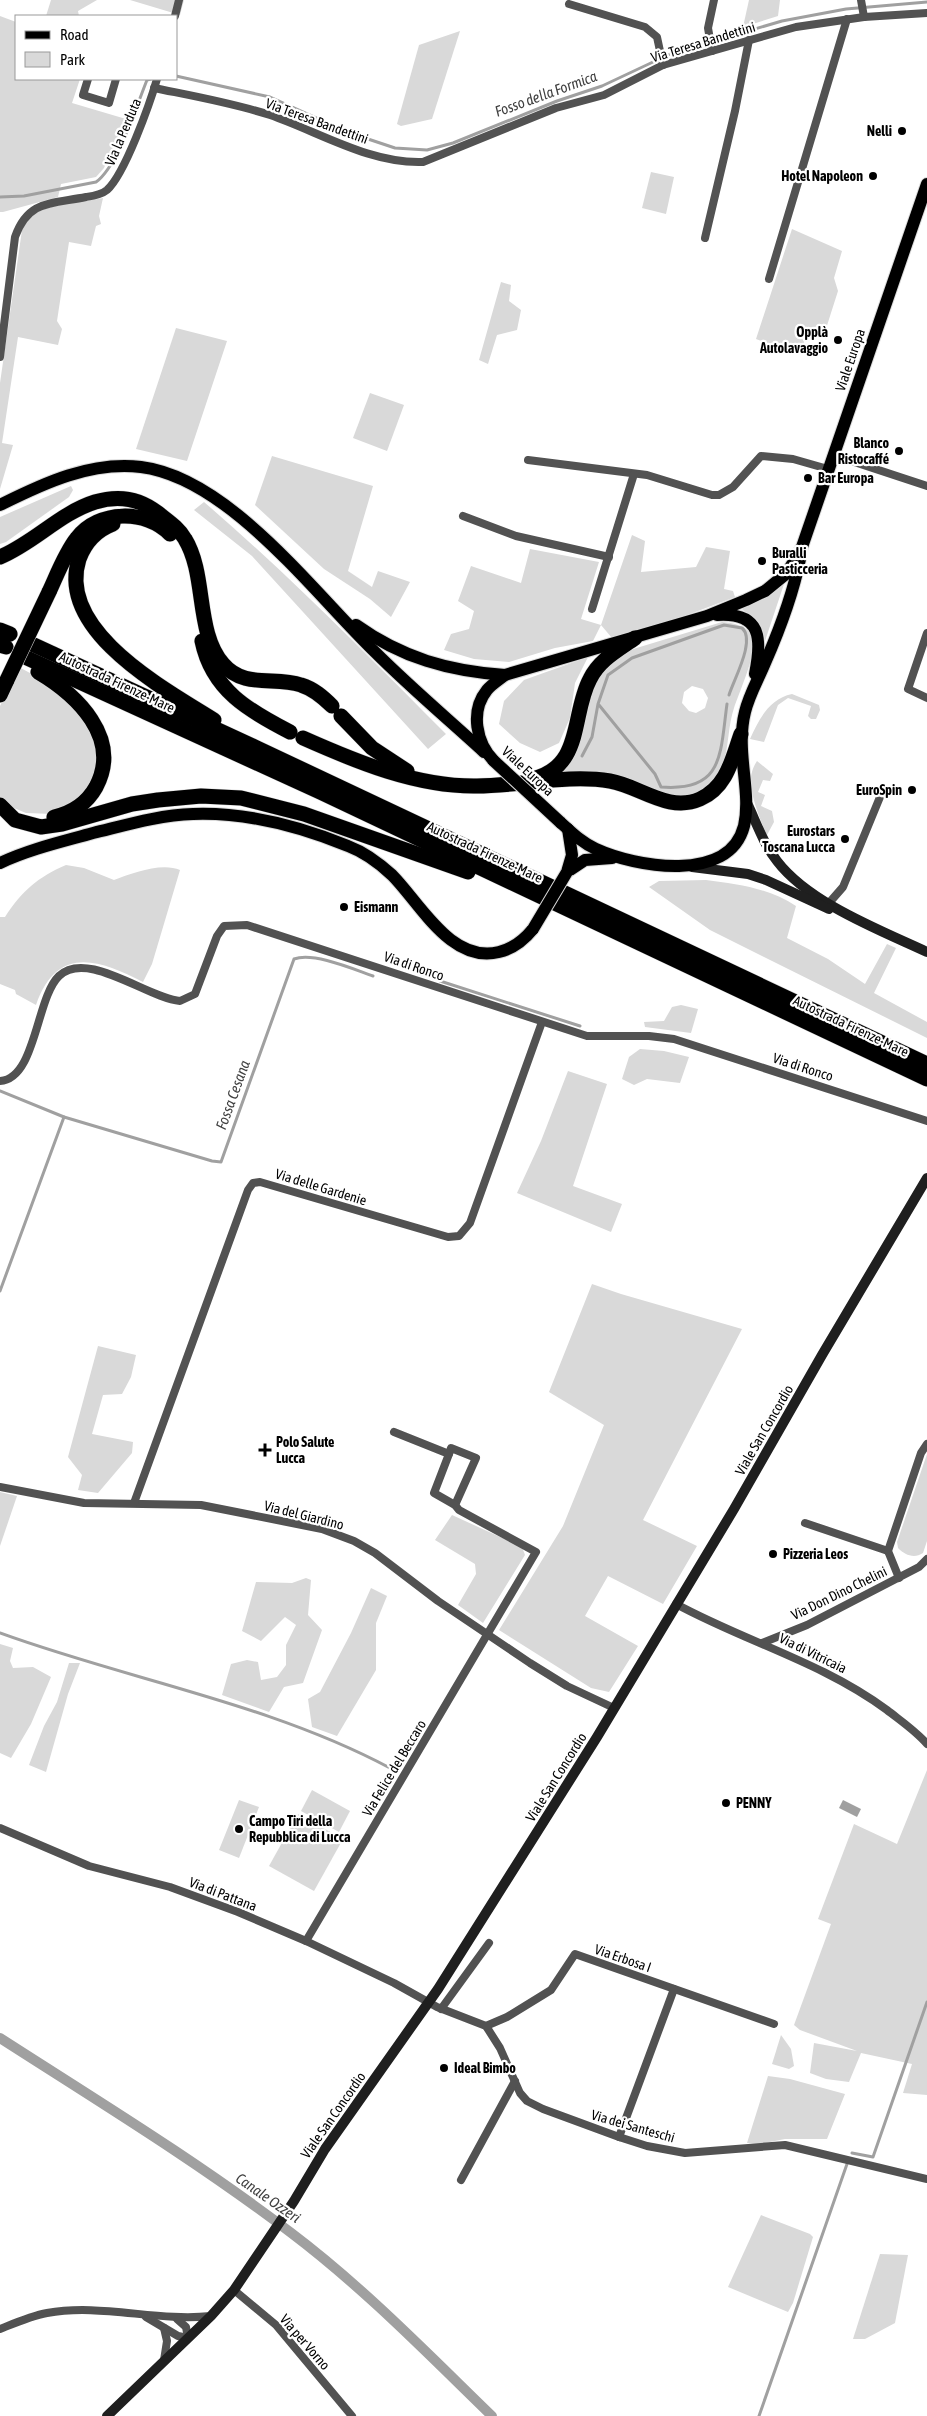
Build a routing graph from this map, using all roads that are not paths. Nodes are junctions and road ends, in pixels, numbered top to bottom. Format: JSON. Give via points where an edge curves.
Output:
{"nodes":[{"id":1,"x":179,"y":0,"type":"edge"},
{"id":2,"x":714,"y":0,"type":"edge"},
{"id":3,"x":861,"y":0,"type":"edge"},
{"id":4,"x":569,"y":4,"type":"dead end"},
{"id":5,"x":927,"y":13,"type":"edge"},
{"id":6,"x":175,"y":15,"type":"edge"},
{"id":7,"x":863,"y":15,"type":"junction"},
{"id":8,"x":847,"y":19,"type":"junction"},
{"id":9,"x":749,"y":40,"type":"junction"},
{"id":10,"x":712,"y":51,"type":"junction"},
{"id":11,"x":664,"y":65,"type":"junction"},
{"id":12,"x":88,"y":80,"type":"edge"},
{"id":13,"x":116,"y":80,"type":"edge"},
{"id":14,"x":157,"y":80,"type":"edge"},
{"id":15,"x":154,"y":88,"type":"junction"},
{"id":16,"x":927,"y":184,"type":"edge"},
{"id":17,"x":705,"y":238,"type":"dead end"},
{"id":18,"x":768,"y":279,"type":"dead end"},
{"id":19,"x":0,"y":357,"type":"edge"},
{"id":20,"x":833,"y":455,"type":"junction"},
{"id":21,"x":528,"y":460,"type":"dead end"},
{"id":22,"x":828,"y":469,"type":"junction"},
{"id":23,"x":634,"y":474,"type":"junction"},
{"id":24,"x":927,"y":486,"type":"edge"},
{"id":25,"x":0,"y":505,"type":"edge"},
{"id":26,"x":463,"y":516,"type":"dead end"},
{"id":27,"x":154,"y":517,"type":"junction"},
{"id":28,"x":802,"y":546,"type":"junction"},
{"id":29,"x":0,"y":557,"type":"edge"},
{"id":30,"x":608,"y":557,"type":"junction"},
{"id":31,"x":592,"y":609,"type":"dead end"},
{"id":32,"x":336,"y":610,"type":"junction"},
{"id":33,"x":707,"y":616,"type":"junction"},
{"id":34,"x":927,"y":633,"type":"edge"},
{"id":35,"x":635,"y":638,"type":"junction"},
{"id":36,"x":29,"y":656,"type":"junction"},
{"id":37,"x":505,"y":676,"type":"junction"},
{"id":38,"x":3,"y":678,"type":"edge"},
{"id":39,"x":0,"y":695,"type":"edge"},
{"id":40,"x":750,"y":697,"type":"junction"},
{"id":41,"x":927,"y":698,"type":"edge"},
{"id":42,"x":741,"y":734,"type":"junction"},
{"id":43,"x":257,"y":748,"type":"junction"},
{"id":44,"x":492,"y":759,"type":"junction"},
{"id":45,"x":416,"y":778,"type":"junction"},
{"id":46,"x":498,"y":786,"type":"junction"},
{"id":47,"x":880,"y":797,"type":"dead end"},
{"id":48,"x":746,"y":800,"type":"junction"},
{"id":49,"x":564,"y":825,"type":"junction"},
{"id":50,"x":617,"y":857,"type":"junction"},
{"id":51,"x":0,"y":863,"type":"edge"},
{"id":52,"x":684,"y":866,"type":"junction"},
{"id":53,"x":567,"y":872,"type":"junction"},
{"id":54,"x":535,"y":894,"type":"junction"},
{"id":55,"x":829,"y":903,"type":"junction"},
{"id":56,"x":851,"y":917,"type":"junction"},
{"id":57,"x":927,"y":952,"type":"edge"},
{"id":58,"x":542,"y":1022,"type":"junction"},
{"id":59,"x":927,"y":1064,"type":"edge"},
{"id":60,"x":927,"y":1079,"type":"edge"},
{"id":61,"x":0,"y":1081,"type":"edge"},
{"id":62,"x":927,"y":1122,"type":"edge"},
{"id":63,"x":927,"y":1178,"type":"edge"},
{"id":64,"x":394,"y":1432,"type":"dead end"},
{"id":65,"x":927,"y":1444,"type":"edge"},
{"id":66,"x":449,"y":1454,"type":"junction"},
{"id":67,"x":0,"y":1487,"type":"edge"},
{"id":68,"x":134,"y":1502,"type":"junction"},
{"id":69,"x":455,"y":1504,"type":"junction"},
{"id":70,"x":805,"y":1523,"type":"dead end"},
{"id":71,"x":888,"y":1551,"type":"junction"},
{"id":72,"x":927,"y":1559,"type":"edge"},
{"id":73,"x":899,"y":1578,"type":"junction"},
{"id":74,"x":676,"y":1604,"type":"junction"},
{"id":75,"x":488,"y":1634,"type":"junction"},
{"id":76,"x":762,"y":1643,"type":"junction"},
{"id":77,"x":614,"y":1708,"type":"junction"},
{"id":78,"x":927,"y":1744,"type":"edge"},
{"id":79,"x":0,"y":1828,"type":"edge"},
{"id":80,"x":306,"y":1941,"type":"junction"},
{"id":81,"x":489,"y":1943,"type":"dead end"},
{"id":82,"x":674,"y":1989,"type":"junction"},
{"id":83,"x":429,"y":2002,"type":"junction"},
{"id":84,"x":441,"y":2009,"type":"junction"},
{"id":85,"x":774,"y":2024,"type":"dead end"},
{"id":86,"x":486,"y":2026,"type":"junction"},
{"id":87,"x":515,"y":2081,"type":"junction"},
{"id":88,"x":619,"y":2137,"type":"junction"},
{"id":89,"x":927,"y":2179,"type":"edge"},
{"id":90,"x":462,"y":2180,"type":"dead end"},
{"id":91,"x":234,"y":2290,"type":"junction"},
{"id":92,"x":145,"y":2316,"type":"junction"},
{"id":93,"x":211,"y":2316,"type":"junction"},
{"id":94,"x":175,"y":2318,"type":"junction"},
{"id":95,"x":164,"y":2328,"type":"junction"},
{"id":96,"x":0,"y":2329,"type":"edge"},
{"id":97,"x":188,"y":2338,"type":"junction"},
{"id":98,"x":164,"y":2360,"type":"junction"},
{"id":99,"x":107,"y":2416,"type":"edge"},
{"id":100,"x":352,"y":2416,"type":"edge"}],
"edges":[{"from":1,"to":6,"type":"street"},
{"from":2,"to":10,"type":"street","via":[[708,36]]},
{"from":3,"to":7,"type":"street"},
{"from":4,"to":11,"type":"street","via":[[645,27],[656,37]]},
{"from":5,"to":7,"type":"street","name":"Via Teresa Bandettini"},
{"from":7,"to":8,"type":"street","name":"Via Teresa Bandettini"},
{"from":8,"to":9,"type":"street","name":"Via Teresa Bandettini","via":[[796,27]]},
{"from":8,"to":18,"type":"street"},
{"from":9,"to":10,"type":"street","name":"Via Teresa Bandettini"},
{"from":9,"to":17,"type":"street"},
{"from":10,"to":11,"type":"street","name":"Via Teresa Bandettini"},
{"from":11,"to":15,"type":"street","name":"Via Teresa Bandettini","via":[[604,95],[556,108],[423,162],[412,163],[368,153],[269,115]]},
{"from":12,"to":13,"type":"street","via":[[83,95],[109,103]]},
{"from":14,"to":15,"type":"street","name":"Via la Perduta"},
{"from":15,"to":19,"type":"street","name":"Via la Perduta","via":[[120,174],[106,191],[40,206],[26,214],[21,222],[16,237]]},
{"from":16,"to":20,"type":"main road","name":"Viale Europa"},
{"from":20,"to":22,"type":"main road","name":"Viale Europa"},
{"from":20,"to":24,"type":"street"},
{"from":21,"to":23,"type":"street"},
{"from":22,"to":23,"type":"street","via":[[793,459],[761,456],[733,487],[719,495]]},
{"from":22,"to":28,"type":"main road","name":"Viale Europa"},
{"from":23,"to":30,"type":"street"},
{"from":25,"to":32,"type":"main road","via":[[48,483],[98,468],[132,467],[166,474],[203,490],[233,511]]},
{"from":26,"to":30,"type":"street","via":[[516,536]]},
{"from":27,"to":29,"type":"highway","via":[[144,503],[136,500],[105,499],[74,512]]},
{"from":27,"to":38,"type":"highway","bridge":true,"via":[[111,518],[84,530],[44,590]]},
{"from":27,"to":43,"type":"highway","via":[[108,526],[87,545],[76,574],[84,610],[101,636],[130,663]]},
{"from":27,"to":45,"type":"highway","via":[[183,555],[203,647],[218,680],[240,704],[355,761]]},
{"from":27,"to":45,"type":"highway","via":[[179,530],[190,548],[210,639],[224,666],[243,678],[302,685],[316,692],[372,748]]},
{"from":28,"to":33,"type":"main road","name":"Viale Europa","via":[[787,573],[773,586]]},
{"from":28,"to":40,"type":"main road","name":"Viale Europa","via":[[791,591]]},
{"from":30,"to":31,"type":"street"},
{"from":32,"to":37,"type":"main road","via":[[388,647],[464,672]]},
{"from":32,"to":44,"type":"main road","via":[[376,653]]},
{"from":33,"to":35,"type":"main road","name":"Viale Europa"},
{"from":33,"to":40,"type":"main road","name":"Viale Europa","via":[[740,616],[750,621],[757,631],[760,643]]},
{"from":34,"to":41,"type":"street","via":[[908,689]]},
{"from":35,"to":37,"type":"main road","name":"Viale Europa"},
{"from":35,"to":46,"type":"highway","via":[[606,658],[594,671],[583,696],[573,741],[566,756],[552,770],[535,778]]},
{"from":36,"to":43,"type":"highway","name":"Autostrada Firenze-Mare"},
{"from":36,"to":54,"type":"highway","name":"Autostrada Firenze-Mare"},
{"from":36,"to":54,"type":"highway","via":[[84,710],[100,736],[104,756],[97,784],[81,805],[56,817],[38,819],[15,814],[0,805],[15,820],[42,827],[158,800],[201,796],[241,798],[304,814]]},
{"from":37,"to":44,"type":"main road","name":"Viale Europa","via":[[486,691],[478,709],[478,734]]},
{"from":38,"to":39,"type":"highway"},
{"from":40,"to":42,"type":"main road","name":"Viale Europa"},
{"from":42,"to":46,"type":"highway","via":[[722,782],[710,794],[691,802],[664,801],[626,785],[602,780]]},
{"from":42,"to":48,"type":"main road","name":"Viale Europa"},
{"from":43,"to":59,"type":"highway","name":"Autostrada Firenze-Mare"},
{"from":44,"to":49,"type":"main road","name":"Viale Europa","bridge":true},
{"from":45,"to":46,"type":"highway","via":[[463,786]]},
{"from":47,"to":55,"type":"street","via":[[843,887]]},
{"from":48,"to":52,"type":"main road","name":"Viale Europa","via":[[743,827],[731,848],[715,858]]},
{"from":48,"to":55,"type":"main road","name":"Viale Europa","via":[[761,838],[778,863],[793,878]]},
{"from":49,"to":50,"type":"main road","name":"Viale Europa","via":[[594,848]]},
{"from":49,"to":53,"type":"main road","via":[[572,855]]},
{"from":50,"to":52,"type":"main road","name":"Viale Europa","via":[[648,865]]},
{"from":50,"to":53,"type":"main road","via":[[586,860]]},
{"from":51,"to":53,"type":"main road","bridge":true,"via":[[48,845],[148,820],[192,814],[232,815],[280,824],[348,846],[392,875],[450,939],[473,952],[489,954],[522,941],[533,929]]},
{"from":52,"to":56,"type":"main road","name":"Viale Europa","via":[[748,874]]},
{"from":54,"to":60,"type":"highway","name":"Autostrada Firenze-Mare"},
{"from":55,"to":56,"type":"main road","name":"Viale Europa"},
{"from":56,"to":57,"type":"main road","name":"Viale Europa"},
{"from":58,"to":61,"type":"street","name":"Via di Ronco","via":[[247,925],[235,924],[224,926],[217,936],[195,994],[180,1001],[92,968],[79,968],[60,975],[50,990],[26,1058],[16,1074],[9,1080]]},
{"from":58,"to":62,"type":"street","name":"Via di Ronco","via":[[587,1036],[674,1039]]},
{"from":58,"to":68,"type":"street","name":"Via delle Gardenie","via":[[470,1223],[459,1236],[448,1236],[260,1182],[253,1183]]},
{"from":63,"to":74,"type":"main road","name":"Viale San Concordio"},
{"from":64,"to":66,"type":"street"},
{"from":65,"to":71,"type":"street","name":"Via Don Dino Chelini","via":[[921,1453]]},
{"from":66,"to":69,"type":"street","via":[[434,1493]]},
{"from":66,"to":69,"type":"street","via":[[452,1448],[476,1458]]},
{"from":67,"to":68,"type":"street","name":"Via del Giardino","via":[[84,1503]]},
{"from":68,"to":75,"type":"street","name":"Via del Giardino","via":[[201,1505],[322,1529],[376,1553],[438,1601]]},
{"from":69,"to":75,"type":"street","via":[[459,1510],[536,1552]]},
{"from":70,"to":71,"type":"street"},
{"from":71,"to":73,"type":"street","name":"Via Don Dino Chelini"},
{"from":72,"to":73,"type":"street","name":"Via Don Dino Chelini"},
{"from":73,"to":76,"type":"street","name":"Via Don Dino Chelini","via":[[815,1621]]},
{"from":74,"to":76,"type":"street","name":"Via di Vitricaia"},
{"from":74,"to":77,"type":"main road","name":"Viale San Concordio"},
{"from":75,"to":77,"type":"street","name":"Via del Giardino","via":[[567,1686]]},
{"from":75,"to":80,"type":"street","name":"Via Felice del Beccaro"},
{"from":76,"to":78,"type":"street","name":"Via di Vitricaia","via":[[858,1690],[911,1728]]},
{"from":77,"to":83,"type":"main road","name":"Viale San Concordio"},
{"from":79,"to":80,"type":"street","name":"Via di Pattana","via":[[89,1866],[170,1887]]},
{"from":80,"to":83,"type":"street","name":"Via di Pattana"},
{"from":81,"to":84,"type":"street"},
{"from":82,"to":85,"type":"street","name":"Via Erbosa I"},
{"from":82,"to":86,"type":"street","name":"Via Erbosa I","via":[[576,1954],[551,1990]]},
{"from":82,"to":88,"type":"street"},
{"from":83,"to":84,"type":"street"},
{"from":83,"to":91,"type":"main road","name":"Viale San Concordio","via":[[325,2149]]},
{"from":84,"to":86,"type":"street"},
{"from":86,"to":87,"type":"street","name":"Via dei Santeschi"},
{"from":87,"to":88,"type":"street","name":"Via dei Santeschi","via":[[526,2101]]},
{"from":87,"to":90,"type":"street"},
{"from":88,"to":89,"type":"street","name":"Via dei Santeschi","via":[[685,2153],[785,2145]]},
{"from":91,"to":93,"type":"main road","name":"Viale San Concordio"},
{"from":91,"to":100,"type":"street","name":"Via per Vorno","via":[[276,2325]]},
{"from":92,"to":94,"type":"street"},
{"from":92,"to":95,"type":"street"},
{"from":92,"to":96,"type":"street","via":[[46,2313]]},
{"from":93,"to":94,"type":"street"},
{"from":93,"to":97,"type":"main road","name":"Viale San Concordio"},
{"from":94,"to":97,"type":"street","via":[[183,2322]]},
{"from":95,"to":97,"type":"street"},
{"from":95,"to":98,"type":"street"},
{"from":97,"to":98,"type":"main road","name":"Viale San Concordio"},
{"from":98,"to":99,"type":"main road","name":"Viale San Concordio"}]}
